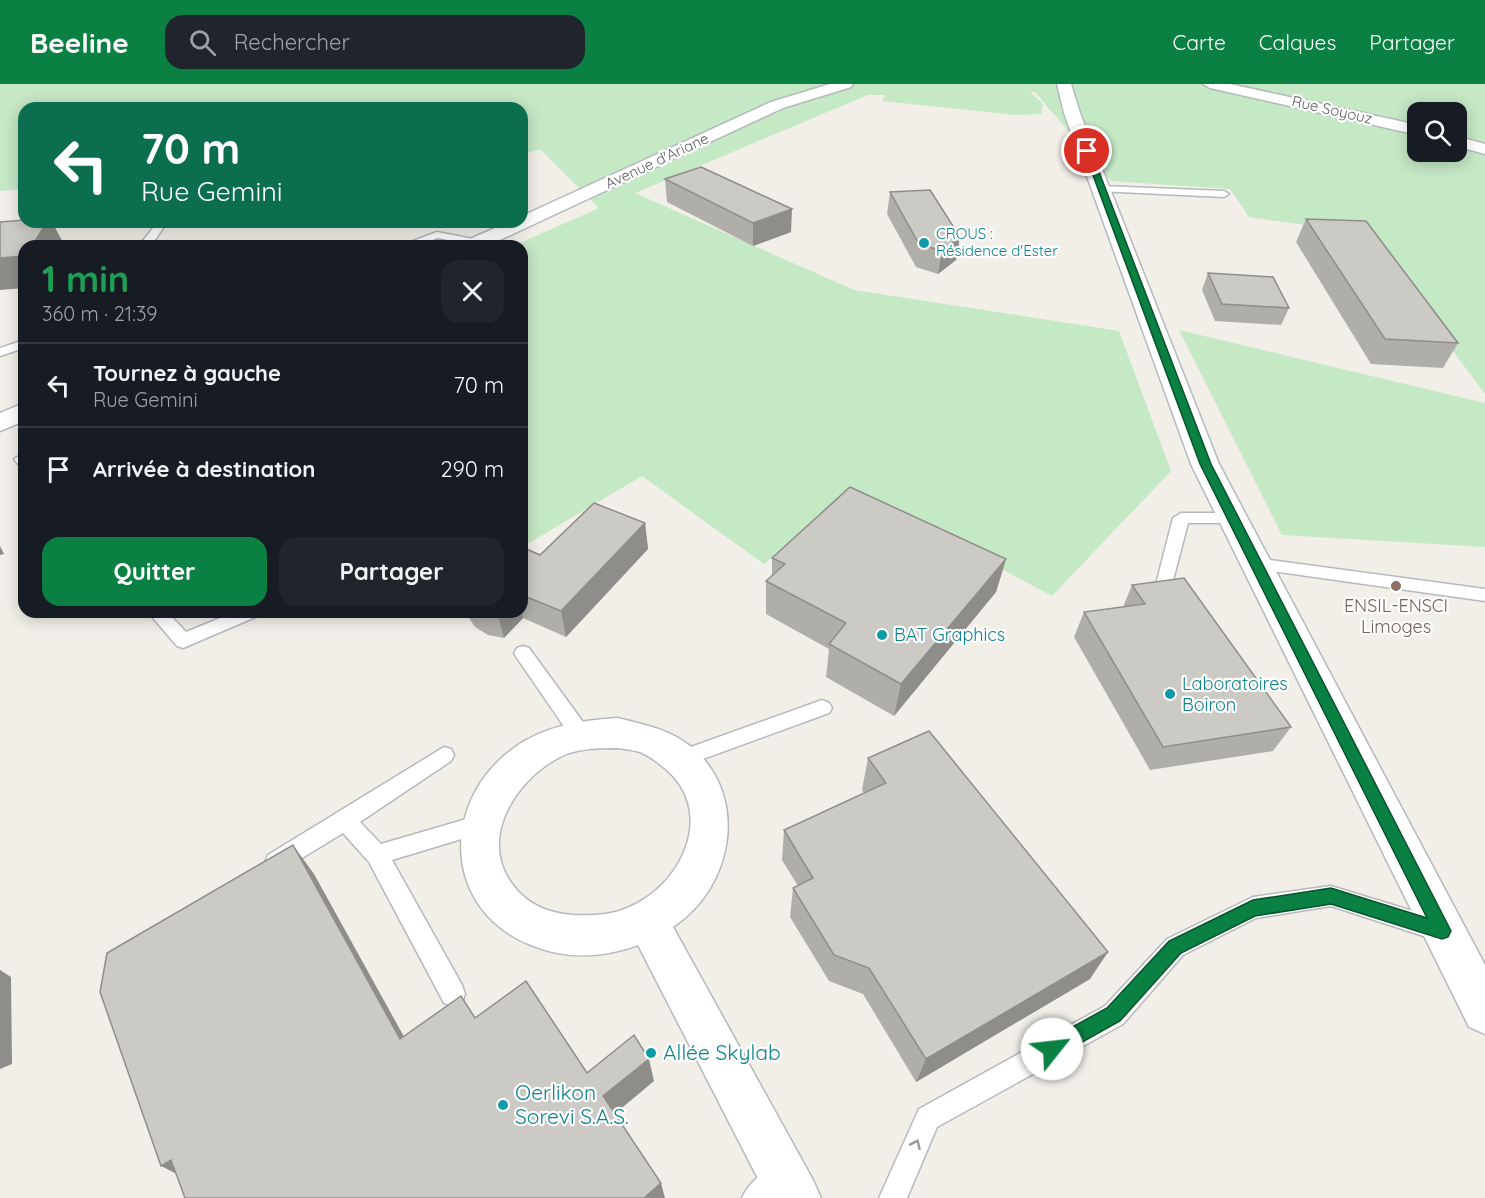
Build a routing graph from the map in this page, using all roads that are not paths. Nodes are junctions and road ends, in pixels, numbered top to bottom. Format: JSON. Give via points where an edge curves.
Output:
{"nodes":[{"id":1,"x":846,"y":84,"type":"edge"},
{"id":2,"x":1064,"y":84,"type":"edge"},
{"id":3,"x":1210,"y":84,"type":"edge"},
{"id":4,"x":1407,"y":127,"type":"edge"},
{"id":5,"x":1467,"y":144,"type":"edge"},
{"id":6,"x":1485,"y":149,"type":"edge"},
{"id":7,"x":1102,"y":189,"type":"junction"},
{"id":8,"x":1224,"y":194,"type":"dead end"},
{"id":9,"x":528,"y":219,"type":"edge"},
{"id":10,"x":509,"y":228,"type":"edge"},
{"id":11,"x":423,"y":240,"type":"edge"},
{"id":12,"x":458,"y":240,"type":"edge"},
{"id":13,"x":483,"y":240,"type":"edge"},
{"id":14,"x":18,"y":346,"type":"edge"},
{"id":15,"x":0,"y":352,"type":"edge"},
{"id":16,"x":18,"y":414,"type":"edge"},
{"id":17,"x":0,"y":423,"type":"edge"},
{"id":18,"x":1233,"y":518,"type":"junction"},
{"id":19,"x":1256,"y":564,"type":"junction"},
{"id":20,"x":1164,"y":584,"type":"edge"},
{"id":21,"x":1485,"y":595,"type":"edge"},
{"id":22,"x":162,"y":618,"type":"edge"},
{"id":23,"x":238,"y":618,"type":"edge"},
{"id":24,"x":524,"y":653,"type":"dead end"},
{"id":25,"x":822,"y":708,"type":"dead end"},
{"id":26,"x":580,"y":735,"type":"junction"},
{"id":27,"x":444,"y":755,"type":"dead end"},
{"id":28,"x":681,"y":759,"type":"junction"},
{"id":29,"x":345,"y":820,"type":"junction"},
{"id":30,"x":480,"y":824,"type":"junction"},
{"id":31,"x":377,"y":855,"type":"junction"},
{"id":32,"x":267,"y":868,"type":"edge"},
{"id":33,"x":647,"y":920,"type":"junction"},
{"id":34,"x":1442,"y":931,"type":"junction"},
{"id":35,"x":453,"y":994,"type":"dead end"},
{"id":36,"x":1485,"y":1011,"type":"edge"},
{"id":37,"x":778,"y":1190,"type":"edge"},
{"id":38,"x":893,"y":1198,"type":"edge"}],
"edges":[{"from":1,"to":9,"type":"street","name":"Avenue d'Ariane","via":[[777,105]]},
{"from":2,"to":7,"type":"street"},
{"from":3,"to":4,"type":"street","name":"Rue Soyouz"},
{"from":5,"to":6,"type":"street"},
{"from":7,"to":8,"type":"lane"},
{"from":7,"to":18,"type":"street","via":[[1205,464]]},
{"from":10,"to":13,"type":"street","name":"Avenue d'Ariane"},
{"from":11,"to":12,"type":"lane","via":[[437,235]]},
{"from":14,"to":15,"type":"lane"},
{"from":16,"to":17,"type":"street"},
{"from":18,"to":19,"type":"street"},
{"from":18,"to":20,"type":"lane","via":[[1181,518]]},
{"from":19,"to":21,"type":"lane"},
{"from":19,"to":34,"type":"street"},
{"from":22,"to":23,"type":"lane","via":[[183,641]]},
{"from":24,"to":26,"type":"lane"},
{"from":25,"to":28,"type":"lane"},
{"from":26,"to":28,"type":"street","via":[[618,733],[652,741]]},
{"from":26,"to":30,"type":"street","via":[[547,746],[517,766],[494,793]]},
{"from":27,"to":29,"type":"lane"},
{"from":28,"to":33,"type":"street","via":[[699,782],[710,809],[709,839],[698,870],[677,898]]},
{"from":29,"to":31,"type":"lane"},
{"from":29,"to":32,"type":"lane"},
{"from":30,"to":31,"type":"lane"},
{"from":30,"to":33,"type":"street","via":[[478,855],[487,885],[507,911],[536,929],[573,937],[610,934]]},
{"from":31,"to":35,"type":"lane"},
{"from":33,"to":37,"type":"street"},
{"from":34,"to":36,"type":"street"},
{"from":38,"to":34,"type":"lane","one_way":true,"via":[[928,1118],[1114,1014],[1175,947],[1253,908],[1331,896]]}]}
